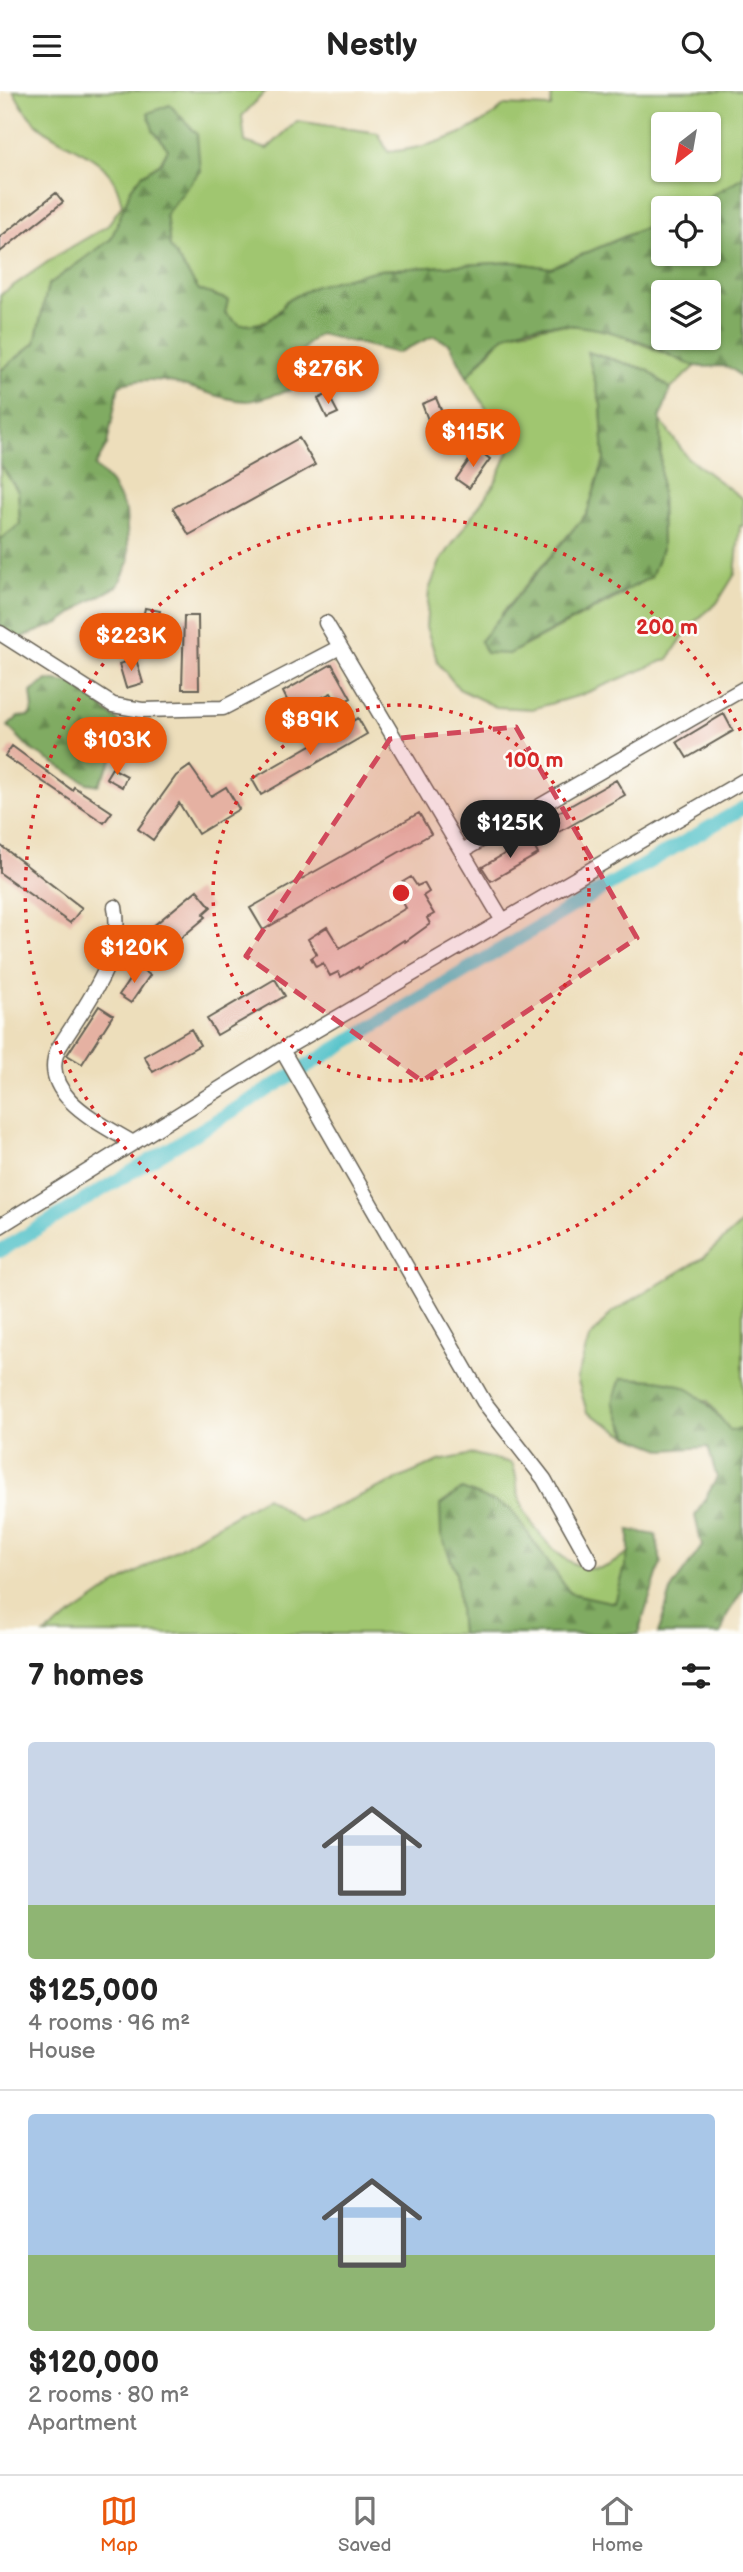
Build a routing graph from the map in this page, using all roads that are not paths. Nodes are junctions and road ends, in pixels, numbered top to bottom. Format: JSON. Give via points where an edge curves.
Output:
{"nodes":[{"id":1,"x":326,"y":623,"type":"dead end"},
{"id":2,"x":0,"y":633,"type":"edge"},
{"id":3,"x":341,"y":647,"type":"junction"},
{"id":4,"x":743,"y":689,"type":"edge"},
{"id":5,"x":743,"y":781,"type":"edge"},
{"id":6,"x":463,"y":851,"type":"junction"},
{"id":7,"x":116,"y":908,"type":"dead end"},
{"id":8,"x":502,"y":921,"type":"junction"},
{"id":9,"x":284,"y":1054,"type":"junction"},
{"id":10,"x":133,"y":1143,"type":"junction"},
{"id":11,"x":0,"y":1226,"type":"edge"},
{"id":12,"x":590,"y":1560,"type":"dead end"}],
"edges":[{"from":1,"to":3,"type":"street"},
{"from":2,"to":3,"type":"street","via":[[113,705],[142,710],[223,708]]},
{"from":3,"to":6,"type":"street"},
{"from":4,"to":6,"type":"street"},
{"from":5,"to":8,"type":"street"},
{"from":6,"to":8,"type":"street"},
{"from":7,"to":10,"type":"street","via":[[117,929],[110,957],[58,1049],[53,1074],[63,1093]]},
{"from":8,"to":9,"type":"street"},
{"from":9,"to":10,"type":"street"},
{"from":9,"to":12,"type":"street","via":[[484,1402],[544,1479]]},
{"from":10,"to":11,"type":"street"}]}
